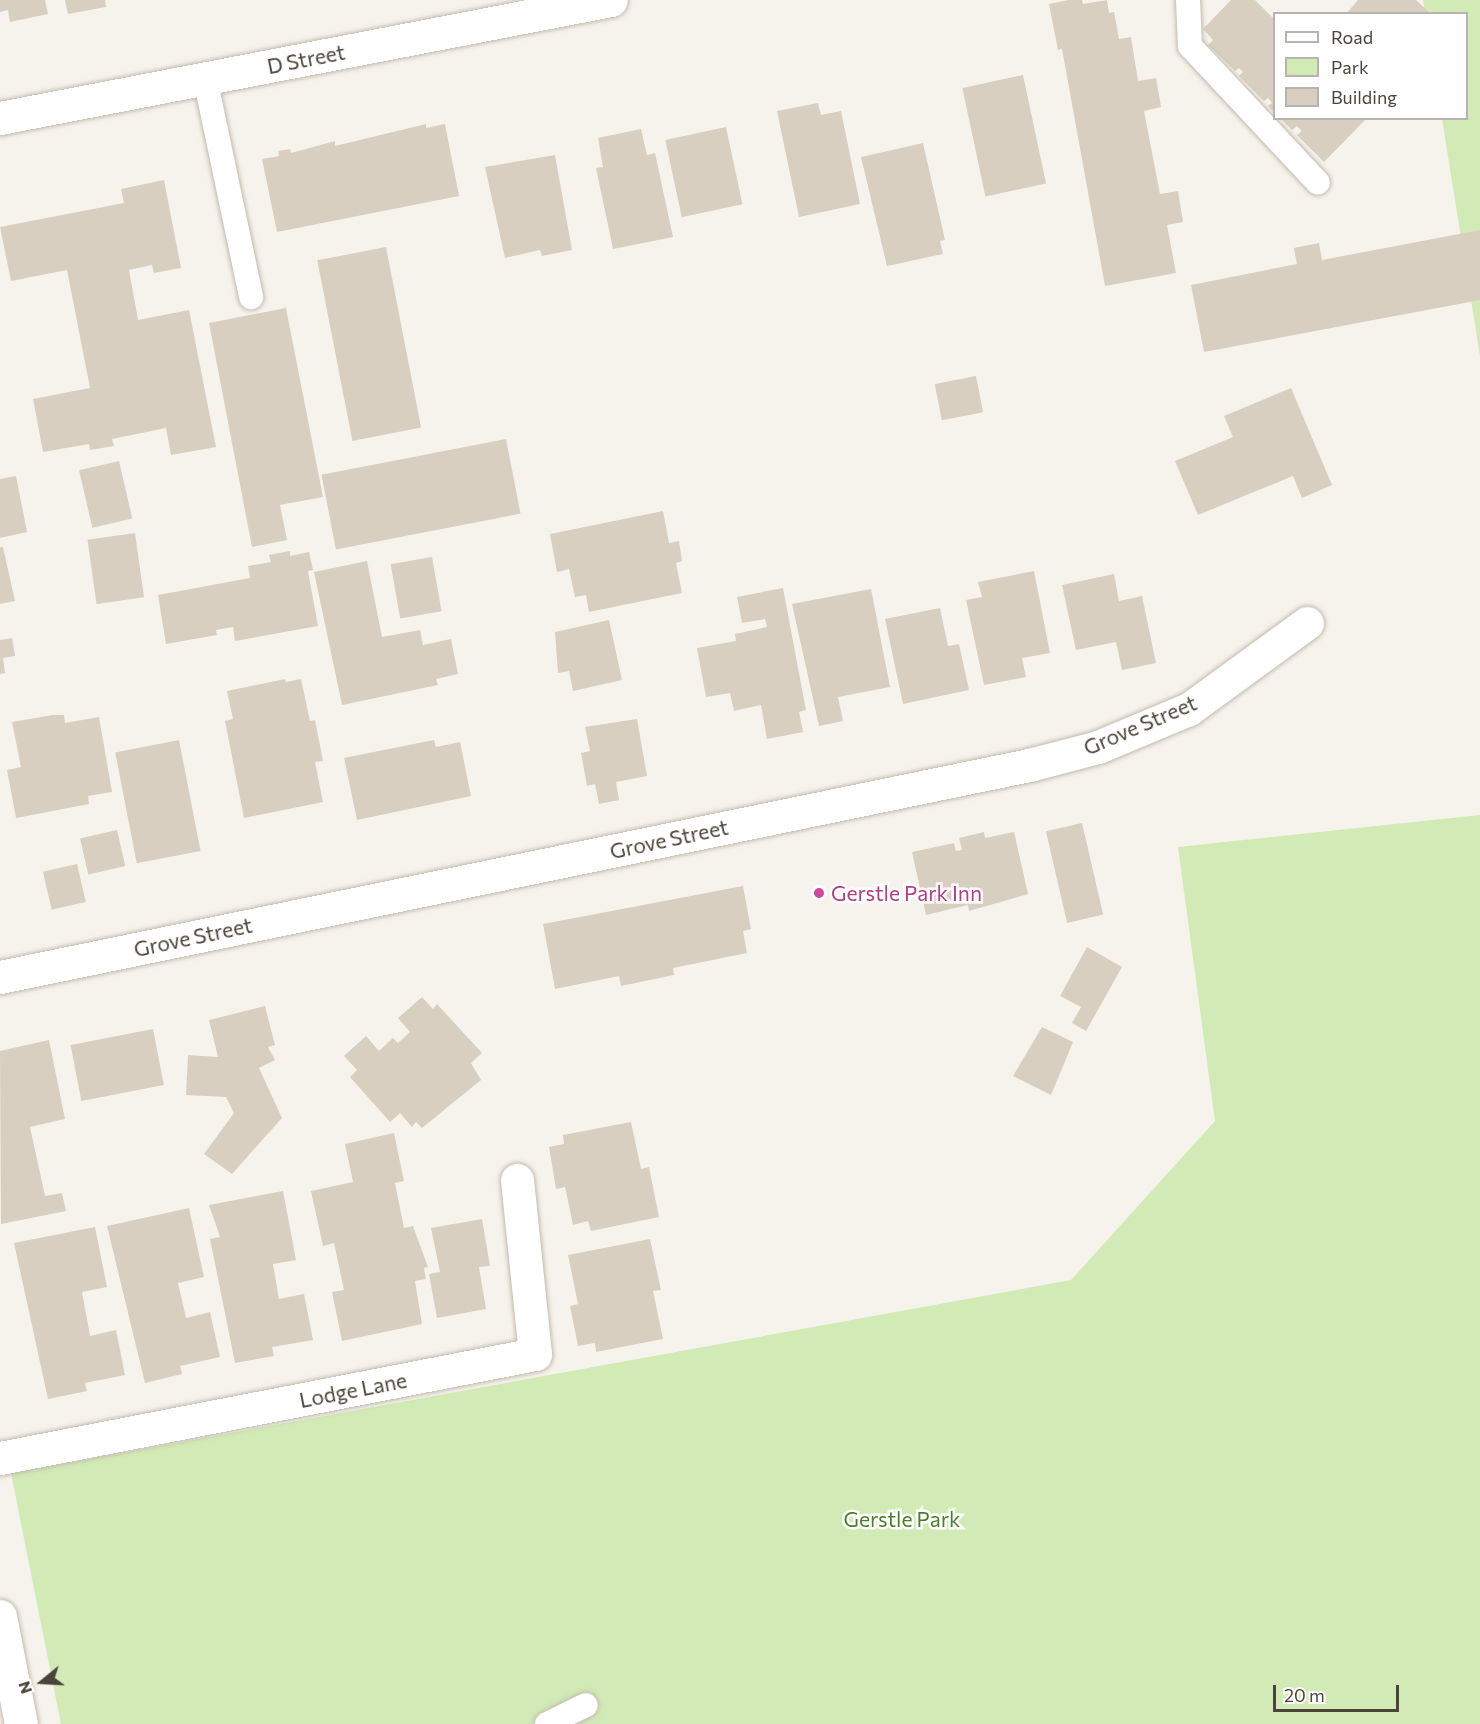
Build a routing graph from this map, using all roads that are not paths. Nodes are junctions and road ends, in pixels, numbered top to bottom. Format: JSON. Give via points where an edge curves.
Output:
{"nodes":[{"id":1,"x":611,"y":0,"type":"edge"},
{"id":2,"x":1188,"y":0,"type":"edge"},
{"id":3,"x":205,"y":78,"type":"junction"},
{"id":4,"x":0,"y":118,"type":"edge"},
{"id":5,"x":1318,"y":183,"type":"dead end"},
{"id":6,"x":251,"y":297,"type":"dead end"},
{"id":7,"x":1307,"y":624,"type":"dead end"},
{"id":8,"x":0,"y":977,"type":"edge"},
{"id":9,"x":517,"y":1180,"type":"dead end"},
{"id":10,"x":0,"y":1458,"type":"edge"},
{"id":11,"x":0,"y":1616,"type":"edge"},
{"id":12,"x":586,"y":1705,"type":"dead end"},
{"id":13,"x":21,"y":1724,"type":"edge"},
{"id":14,"x":547,"y":1724,"type":"edge"}],
"edges":[{"from":1,"to":3,"type":"street","name":"D Street"},
{"from":2,"to":5,"type":"lane","via":[[1190,46]]},
{"from":3,"to":4,"type":"street","name":"D Street"},
{"from":3,"to":6,"type":"lane"},
{"from":7,"to":8,"type":"street","name":"Grove Street","via":[[1189,709],[1098,747],[1029,765]]},
{"from":9,"to":10,"type":"street","name":"Lodge Lane","via":[[535,1354]]},
{"from":11,"to":13,"type":"street"},
{"from":12,"to":14,"type":"lane"}]}
